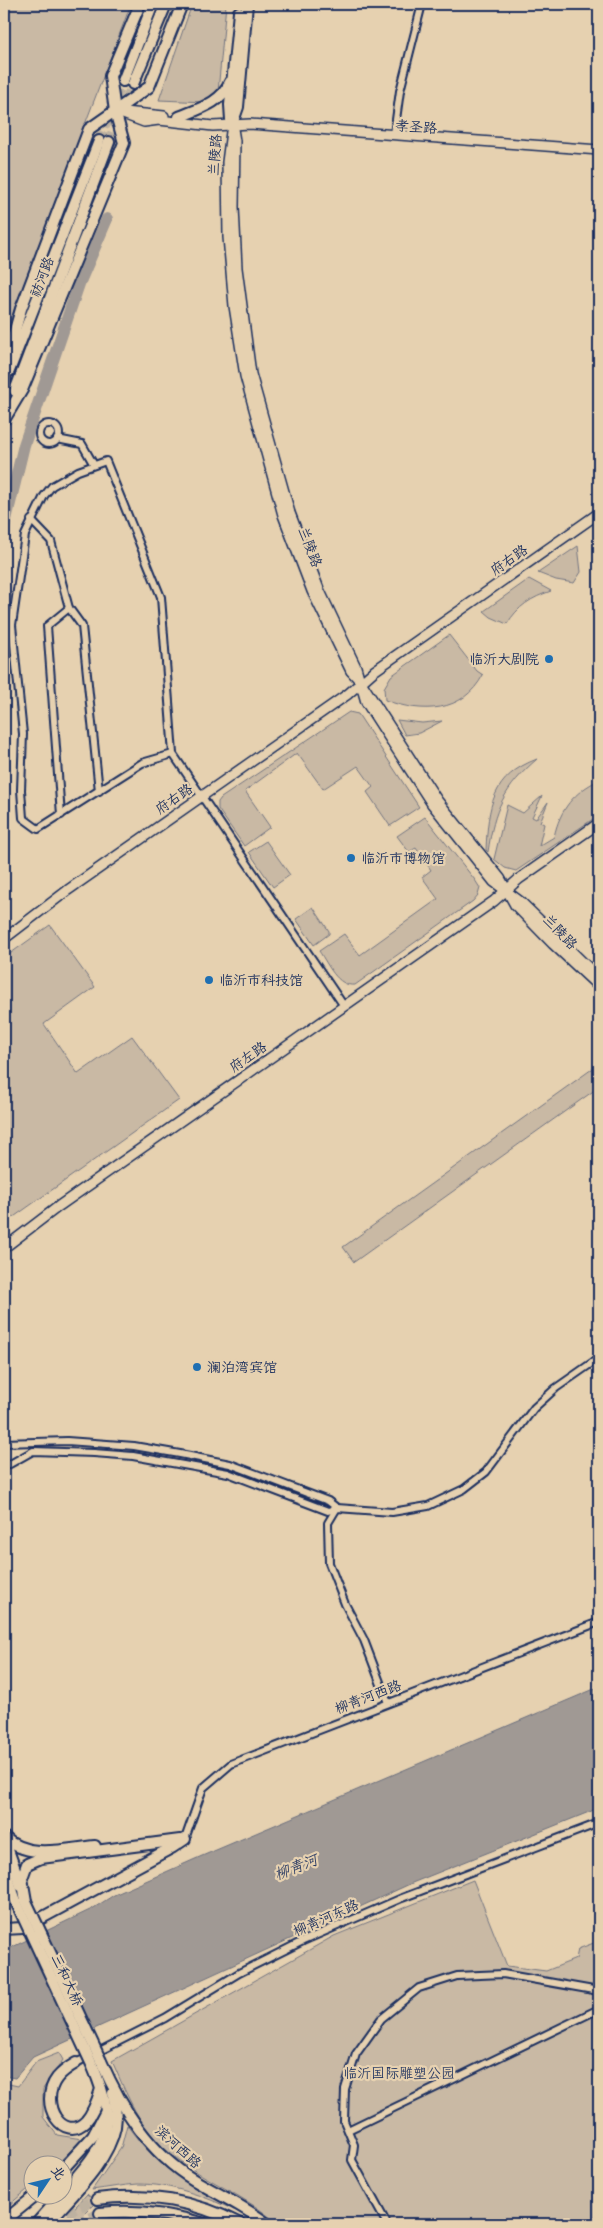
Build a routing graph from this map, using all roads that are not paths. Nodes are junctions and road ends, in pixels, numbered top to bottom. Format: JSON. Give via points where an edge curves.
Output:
{"nodes":[{"id":1,"x":140,"y":4,"type":"edge"},
{"id":2,"x":153,"y":4,"type":"edge"},
{"id":3,"x":166,"y":4,"type":"edge"},
{"id":4,"x":182,"y":4,"type":"edge"},
{"id":5,"x":240,"y":4,"type":"edge"},
{"id":6,"x":247,"y":4,"type":"edge"},
{"id":7,"x":422,"y":4,"type":"edge"},
{"id":8,"x":233,"y":75,"type":"junction"},
{"id":9,"x":115,"y":111,"type":"junction"},
{"id":10,"x":179,"y":117,"type":"junction"},
{"id":11,"x":232,"y":124,"type":"junction"},
{"id":12,"x":394,"y":134,"type":"junction"},
{"id":13,"x":599,"y":150,"type":"edge"},
{"id":14,"x":599,"y":155,"type":"edge"},
{"id":15,"x":4,"y":384,"type":"edge"},
{"id":16,"x":4,"y":421,"type":"edge"},
{"id":17,"x":57,"y":439,"type":"dead end"},
{"id":18,"x":94,"y":465,"type":"junction"},
{"id":19,"x":599,"y":513,"type":"edge"},
{"id":20,"x":599,"y":518,"type":"edge"},
{"id":21,"x":31,"y":520,"type":"junction"},
{"id":22,"x":69,"y":608,"type":"junction"},
{"id":23,"x":361,"y":682,"type":"junction"},
{"id":24,"x":173,"y":754,"type":"junction"},
{"id":25,"x":99,"y":791,"type":"junction"},
{"id":26,"x":200,"y":796,"type":"junction"},
{"id":27,"x":61,"y":814,"type":"junction"},
{"id":28,"x":599,"y":823,"type":"edge"},
{"id":29,"x":599,"y":827,"type":"edge"},
{"id":30,"x":508,"y":890,"type":"junction"},
{"id":31,"x":4,"y":932,"type":"edge"},
{"id":32,"x":4,"y":939,"type":"edge"},
{"id":33,"x":599,"y":978,"type":"edge"},
{"id":34,"x":599,"y":988,"type":"edge"},
{"id":35,"x":343,"y":1005,"type":"junction"},
{"id":36,"x":4,"y":1243,"type":"edge"},
{"id":37,"x":4,"y":1248,"type":"edge"},
{"id":38,"x":599,"y":1358,"type":"edge"},
{"id":39,"x":4,"y":1443,"type":"edge"},
{"id":40,"x":4,"y":1465,"type":"edge"},
{"id":41,"x":337,"y":1508,"type":"junction"},
{"id":42,"x":599,"y":1622,"type":"edge"},
{"id":43,"x":388,"y":1703,"type":"junction"},
{"id":44,"x":599,"y":1823,"type":"edge"},
{"id":45,"x":4,"y":1838,"type":"edge"},
{"id":46,"x":185,"y":1839,"type":"junction"},
{"id":47,"x":4,"y":1867,"type":"edge"},
{"id":48,"x":22,"y":1903,"type":"junction"},
{"id":49,"x":4,"y":1929,"type":"edge"},
{"id":50,"x":599,"y":1991,"type":"edge"},
{"id":51,"x":599,"y":2009,"type":"edge"},
{"id":52,"x":76,"y":2063,"type":"joint"},
{"id":53,"x":97,"y":2064,"type":"joint"},
{"id":54,"x":106,"y":2086,"type":"junction"},
{"id":55,"x":107,"y":2110,"type":"junction"},
{"id":56,"x":348,"y":2130,"type":"junction"},
{"id":57,"x":72,"y":2159,"type":"edge"},
{"id":58,"x":72,"y":2183,"type":"edge"},
{"id":59,"x":97,"y":2199,"type":"tunnel mouth"},
{"id":60,"x":22,"y":2206,"type":"edge"},
{"id":61,"x":52,"y":2206,"type":"edge"},
{"id":62,"x":100,"y":2213,"type":"tunnel mouth"},
{"id":63,"x":4,"y":2221,"type":"edge"},
{"id":64,"x":36,"y":2224,"type":"edge"},
{"id":65,"x":47,"y":2224,"type":"edge"},
{"id":66,"x":205,"y":2224,"type":"edge"},
{"id":67,"x":240,"y":2224,"type":"edge"},
{"id":68,"x":267,"y":2224,"type":"edge"},
{"id":69,"x":387,"y":2224,"type":"edge"}],
"edges":[{"from":1,"to":9,"type":"main road","via":[[110,76]]},
{"from":2,"to":3,"type":"main road","via":[[128,82]]},
{"from":4,"to":9,"type":"main road","via":[[149,86]]},
{"from":5,"to":8,"type":"main road"},
{"from":6,"to":11,"type":"main road","via":[[238,106]]},
{"from":7,"to":12,"type":"street","via":[[400,91]]},
{"from":8,"to":10,"type":"main road","via":[[227,90],[212,102]]},
{"from":8,"to":11,"type":"main road"},
{"from":9,"to":10,"type":"street","name":"孝圣路"},
{"from":9,"to":11,"type":"street","name":"孝圣路","via":[[144,122]]},
{"from":9,"to":15,"type":"main road","via":[[89,129],[21,309],[7,358]]},
{"from":9,"to":16,"type":"main road","via":[[124,144],[22,390]]},
{"from":10,"to":11,"type":"street","name":"孝圣路"},
{"from":11,"to":12,"type":"street","name":"孝圣路"},
{"from":11,"to":14,"type":"street","name":"孝圣路","via":[[250,129]]},
{"from":11,"to":23,"type":"street","name":"兰陵路","via":[[226,162],[228,237],[234,306],[247,384],[283,515],[298,555],[332,636],[351,671]]},
{"from":12,"to":13,"type":"street","name":"孝圣路"},
{"from":15,"to":16,"type":"main road","name":"祊河路","via":[[104,142]]},
{"from":17,"to":18,"type":"street","via":[[82,444]]},
{"from":18,"to":21,"type":"street","via":[[52,486]]},
{"from":18,"to":24,"type":"street","via":[[106,461],[161,597]]},
{"from":19,"to":23,"type":"street","name":"府右路"},
{"from":20,"to":23,"type":"street","name":"府右路"},
{"from":21,"to":22,"type":"street","via":[[51,541]]},
{"from":21,"to":27,"type":"street","via":[[24,535],[12,625],[23,734],[20,790],[23,818],[38,829]]},
{"from":22,"to":25,"type":"street","via":[[82,626]]},
{"from":22,"to":27,"type":"street","via":[[47,626]]},
{"from":23,"to":26,"type":"street","name":"府右路"},
{"from":23,"to":30,"type":"street","name":"兰陵路","via":[[366,702],[432,804],[494,882]]},
{"from":24,"to":25,"type":"street","via":[[142,763]]},
{"from":24,"to":26,"type":"street"},
{"from":25,"to":27,"type":"street"},
{"from":26,"to":31,"type":"street","name":"府右路"},
{"from":26,"to":32,"type":"street","name":"府右路"},
{"from":26,"to":35,"type":"street"},
{"from":28,"to":30,"type":"street","name":"府左路"},
{"from":29,"to":30,"type":"street","name":"府左路"},
{"from":30,"to":33,"type":"street","name":"兰陵路"},
{"from":30,"to":34,"type":"street","name":"兰陵路","via":[[516,905]]},
{"from":30,"to":35,"type":"street","name":"府左路"},
{"from":35,"to":36,"type":"street","name":"府左路"},
{"from":35,"to":37,"type":"street","name":"府左路"},
{"from":38,"to":41,"type":"street","via":[[534,1408],[486,1472],[464,1490],[428,1506],[392,1512]]},
{"from":39,"to":41,"type":"street","via":[[67,1441],[134,1446],[180,1454],[230,1464],[328,1501]]},
{"from":40,"to":41,"type":"street","via":[[33,1451],[133,1456],[228,1474],[328,1511]]},
{"from":41,"to":43,"type":"street","via":[[328,1523],[330,1563]]},
{"from":42,"to":43,"type":"street","name":"柳青河西路"},
{"from":43,"to":46,"type":"street","name":"柳青河西路","via":[[231,1764],[203,1788]]},
{"from":44,"to":52,"type":"street","name":"柳青河东路","via":[[303,1941],[238,1973],[165,2018]]},
{"from":45,"to":46,"type":"main road","via":[[13,1846],[42,1851],[173,1836]]},
{"from":45,"to":48,"type":"main road"},
{"from":46,"to":48,"type":"main road","via":[[41,1858],[27,1864],[22,1878]]},
{"from":46,"to":49,"type":"main road","via":[[23,1928]]},
{"from":47,"to":48,"type":"main road"},
{"from":48,"to":53,"type":"main road","name":"三和大桥","bridge":true},
{"from":50,"to":56,"type":"street","via":[[503,1974],[457,1976],[419,1988],[381,2019],[356,2054],[345,2089],[344,2121]]},
{"from":51,"to":56,"type":"street"},
{"from":52,"to":54,"type":"main road","via":[[57,2078],[52,2088],[50,2109],[56,2119],[66,2126],[75,2127],[85,2122]]},
{"from":53,"to":54,"type":"main road","name":"滨河西路"},
{"from":54,"to":55,"type":"main road","name":"滨河西路"},
{"from":54,"to":65,"type":"main road","via":[[116,2110],[110,2145]]},
{"from":54,"to":68,"type":"main road","name":"滨河西路","via":[[153,2148],[194,2180]]},
{"from":55,"to":57,"type":"main road","via":[[93,2136]]},
{"from":55,"to":58,"type":"main road","name":"滨河西路","via":[[103,2141],[96,2155]]},
{"from":56,"to":69,"type":"street","via":[[354,2145],[352,2160]]},
{"from":59,"to":67,"type":"main road","via":[[120,2195],[164,2199],[221,2214]]},
{"from":60,"to":63,"type":"main road"},
{"from":61,"to":64,"type":"main road","name":"滨河西路"},
{"from":62,"to":66,"type":"main road","via":[[147,2212]]}]}
